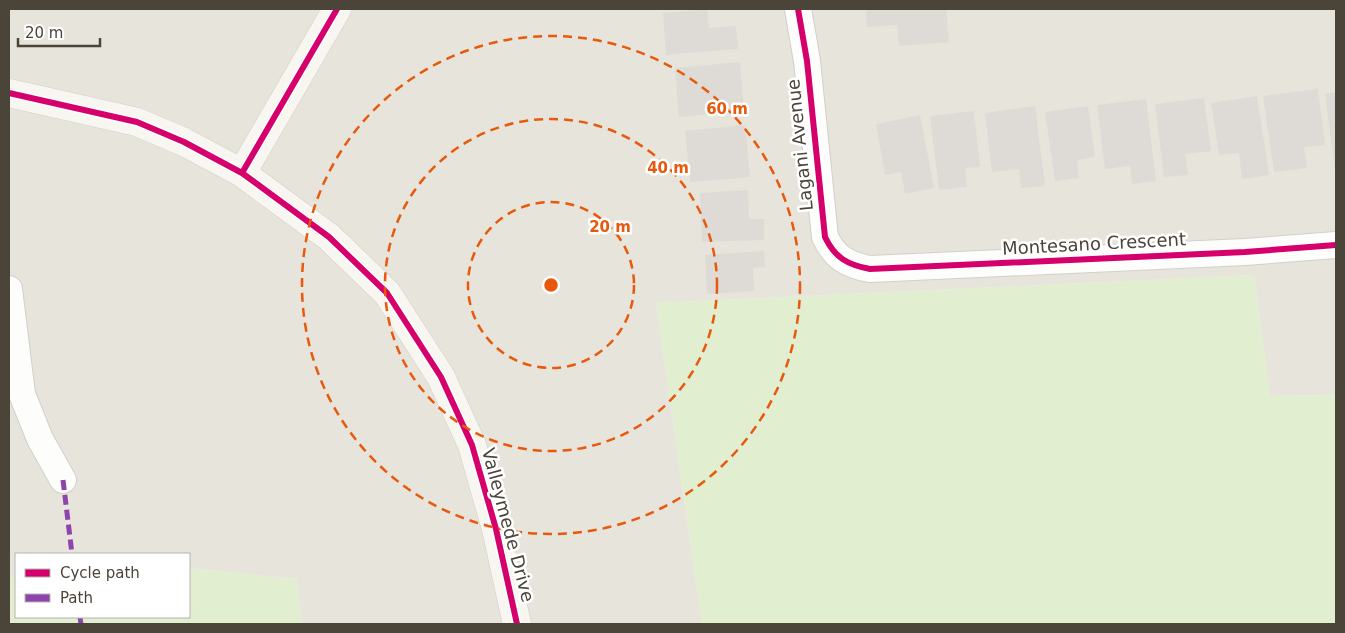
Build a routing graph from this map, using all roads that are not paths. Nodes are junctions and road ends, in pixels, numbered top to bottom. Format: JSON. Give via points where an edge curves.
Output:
{"nodes":[{"id":1,"x":337,"y":9,"type":"edge"},
{"id":2,"x":798,"y":9,"type":"edge"},
{"id":3,"x":9,"y":93,"type":"edge"},
{"id":4,"x":242,"y":173,"type":"junction"},
{"id":5,"x":1336,"y":245,"type":"edge"},
{"id":6,"x":854,"y":266,"type":"joint"},
{"id":7,"x":9,"y":289,"type":"edge"},
{"id":8,"x":63,"y":480,"type":"dead end"},
{"id":9,"x":517,"y":624,"type":"edge"}],
"edges":[{"from":1,"to":4,"type":"street"},
{"from":2,"to":6,"type":"street","name":"Lagani Avenue","via":[[807,61],[825,237],[831,250]]},
{"from":3,"to":4,"type":"street","name":"Valleymede Drive","via":[[137,122],[184,142]]},
{"from":4,"to":9,"type":"street","name":"Valleymede Drive","via":[[329,237],[387,293],[441,377],[472,445],[496,529]]},
{"from":5,"to":6,"type":"street","name":"Montesano Crescent","via":[[870,269]]},
{"from":7,"to":8,"type":"street","via":[[22,394],[40,439]]}]}
